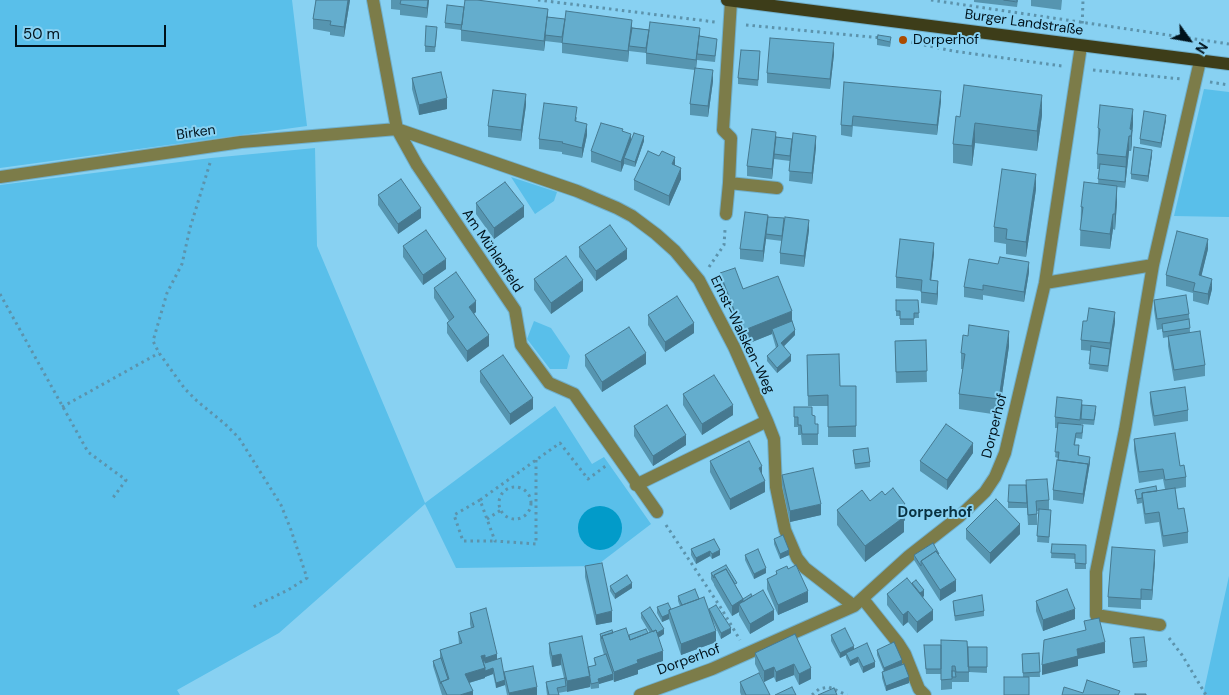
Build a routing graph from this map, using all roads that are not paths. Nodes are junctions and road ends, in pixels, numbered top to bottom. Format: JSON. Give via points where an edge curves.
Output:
{"nodes":[{"id":1,"x":373,"y":0,"type":"edge"},
{"id":2,"x":729,"y":0,"type":"edge"},
{"id":3,"x":1081,"y":46,"type":"junction"},
{"id":4,"x":1200,"y":61,"type":"junction"},
{"id":5,"x":1229,"y":64,"type":"edge"},
{"id":6,"x":397,"y":130,"type":"junction"},
{"id":7,"x":0,"y":177,"type":"edge"},
{"id":8,"x":729,"y":183,"type":"junction"},
{"id":9,"x":777,"y":188,"type":"dead end"},
{"id":10,"x":726,"y":214,"type":"road end"},
{"id":11,"x":1153,"y":265,"type":"junction"},
{"id":12,"x":1045,"y":283,"type":"junction"},
{"id":13,"x":767,"y":421,"type":"junction"},
{"id":14,"x":636,"y":485,"type":"junction"},
{"id":15,"x":657,"y":512,"type":"road end"},
{"id":16,"x":858,"y":603,"type":"junction"},
{"id":17,"x":1160,"y":625,"type":"road end"},
{"id":18,"x":640,"y":695,"type":"edge"},
{"id":19,"x":926,"y":695,"type":"edge"}],
"edges":[{"from":1,"to":6,"type":"street","name":"Am Mühlenfeld"},
{"from":2,"to":3,"type":"main road","name":"Burger Landstraße"},
{"from":2,"to":8,"type":"street","via":[[723,130],[731,138]]},
{"from":3,"to":4,"type":"main road","name":"Burger Landstraße"},
{"from":3,"to":12,"type":"street","name":"Dorperhof"},
{"from":4,"to":5,"type":"main road","name":"Burger Landstraße"},
{"from":4,"to":11,"type":"street"},
{"from":6,"to":7,"type":"street","name":"Birken","via":[[215,146]]},
{"from":6,"to":13,"type":"street","name":"Ernst-Walsken-Weg","via":[[576,191],[632,216],[656,234],[699,280]]},
{"from":6,"to":14,"type":"street","name":"Am Mühlenfeld","via":[[515,310],[521,345],[548,383],[574,394]]},
{"from":8,"to":9,"type":"street"},
{"from":8,"to":10,"type":"street"},
{"from":11,"to":12,"type":"street"},
{"from":11,"to":17,"type":"street","via":[[1125,430],[1096,572],[1096,616]]},
{"from":12,"to":16,"type":"street","name":"Dorperhof","via":[[1005,453],[995,477],[985,492],[960,516],[909,556]]},
{"from":13,"to":14,"type":"street"},
{"from":13,"to":16,"type":"street","via":[[774,440],[776,487],[785,530],[797,558],[805,568]]},
{"from":14,"to":15,"type":"street","name":"Am Mühlenfeld"},
{"from":16,"to":18,"type":"street","name":"Dorperhof","via":[[748,654]]},
{"from":16,"to":19,"type":"street","via":[[898,643],[919,689]]}]}
